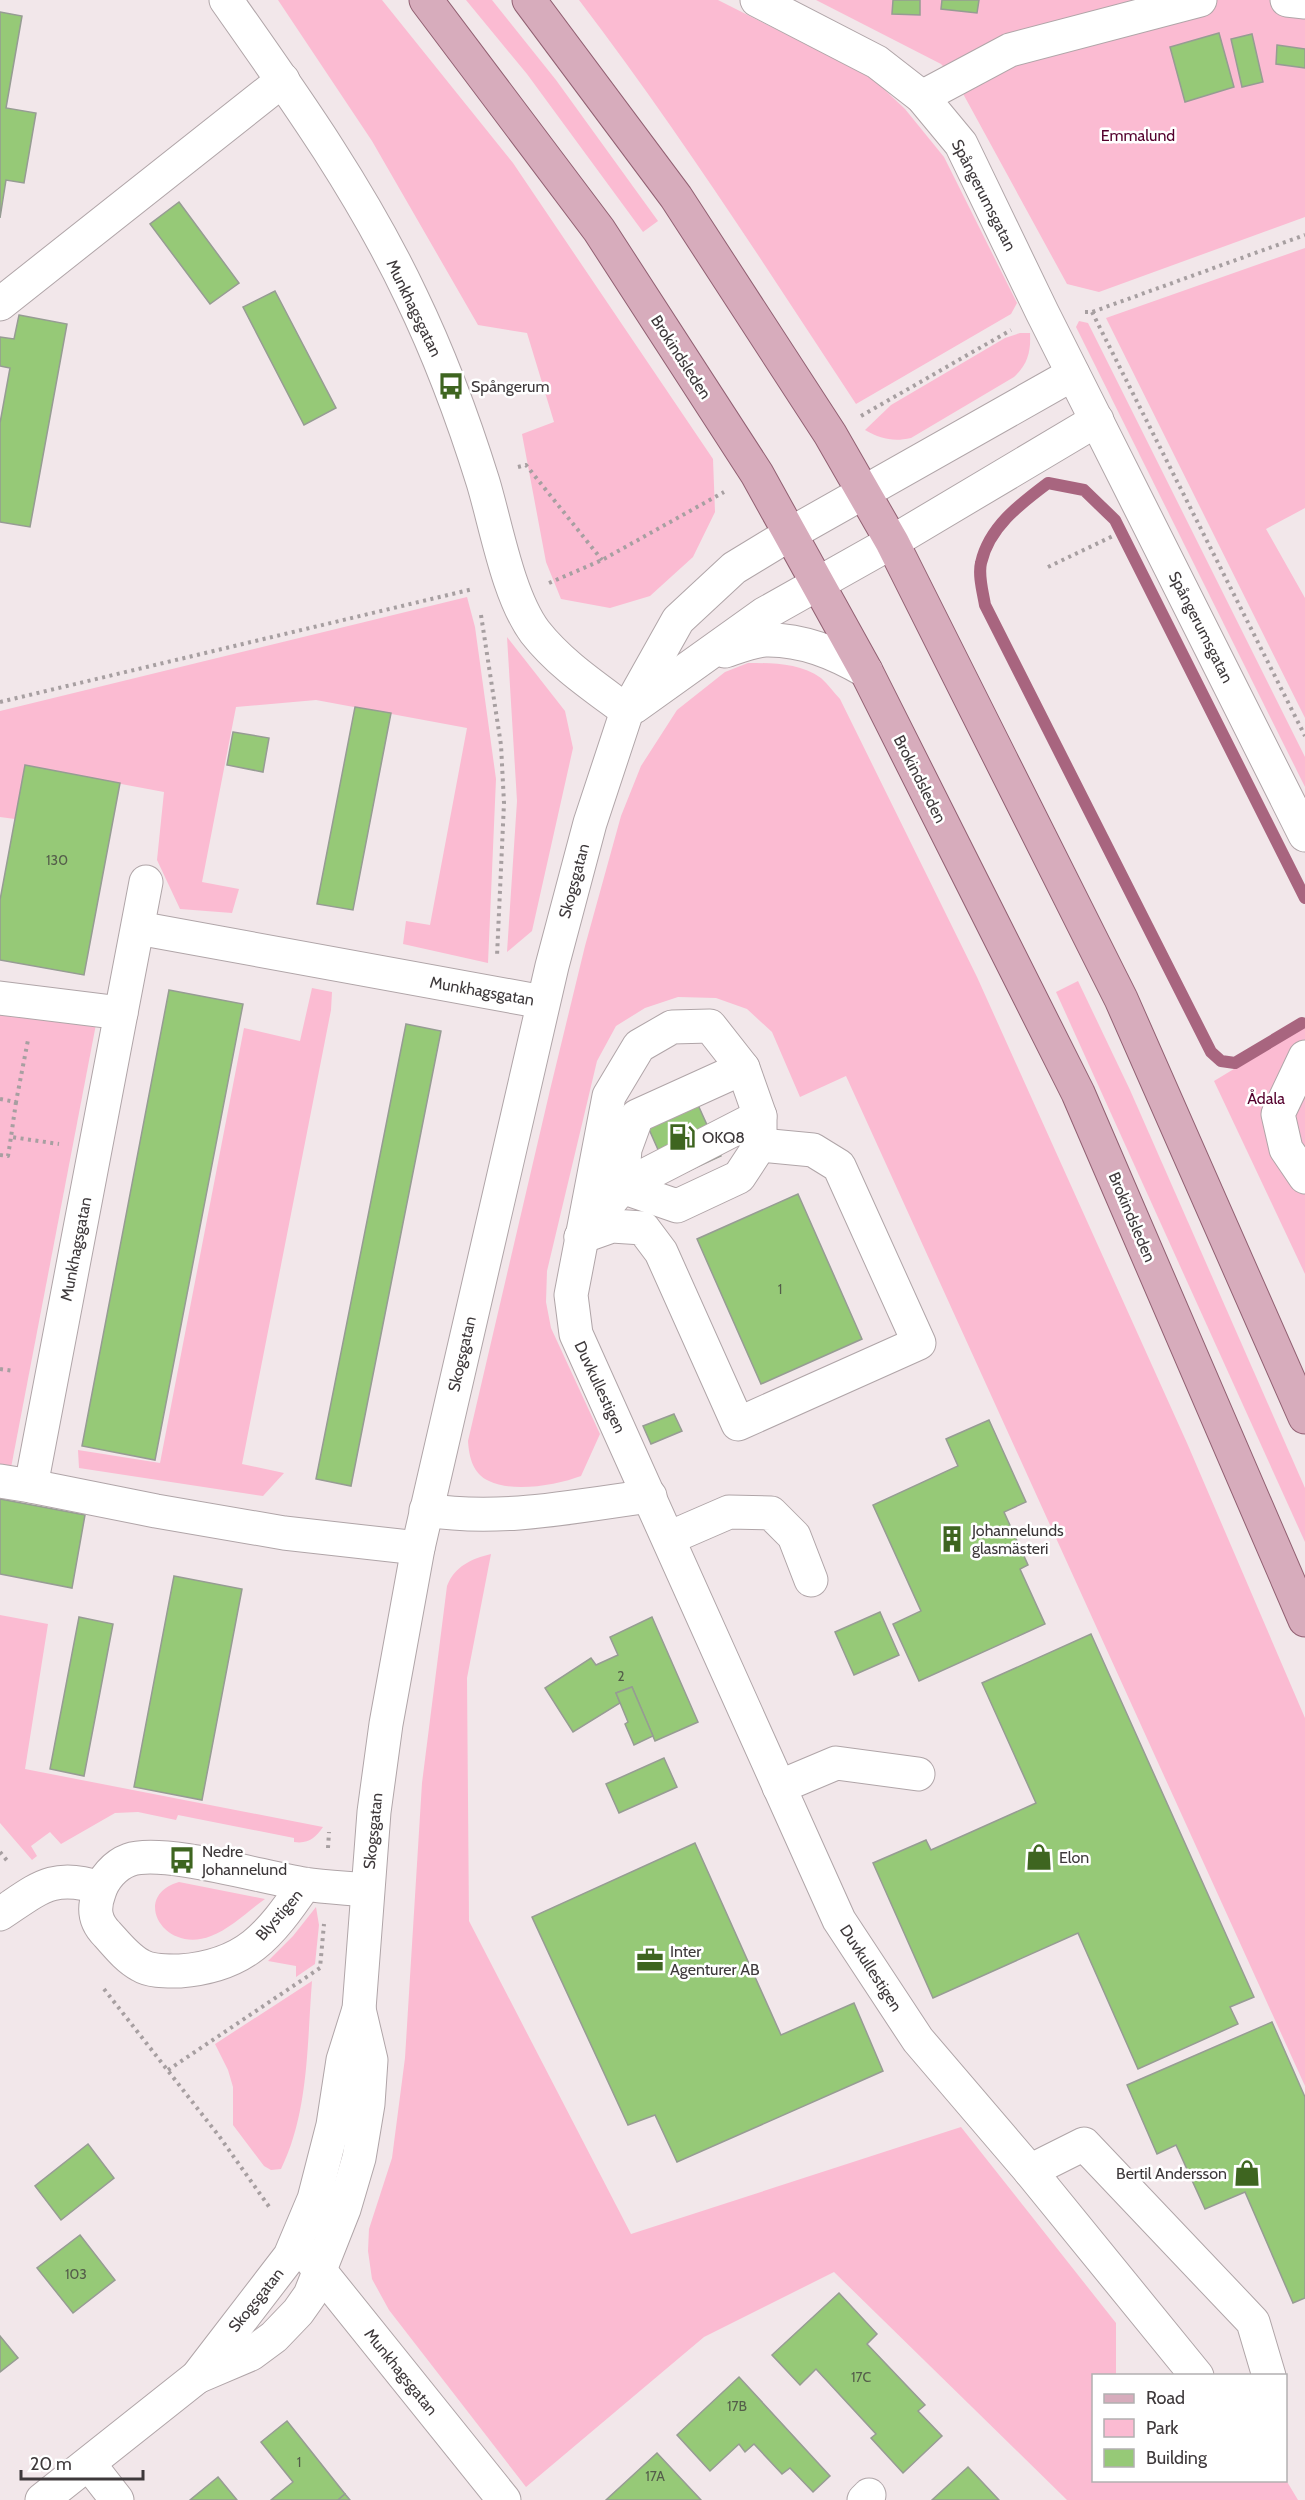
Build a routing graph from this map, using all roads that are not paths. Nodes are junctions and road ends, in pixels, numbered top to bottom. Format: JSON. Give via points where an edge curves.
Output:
{"nodes":[{"id":1,"x":226,"y":0,"type":"edge"},
{"id":2,"x":426,"y":0,"type":"edge"},
{"id":3,"x":529,"y":0,"type":"edge"},
{"id":4,"x":757,"y":0,"type":"edge"},
{"id":5,"x":1200,"y":0,"type":"edge"},
{"id":6,"x":1287,"y":0,"type":"edge"},
{"id":7,"x":1305,"y":2,"type":"edge"},
{"id":8,"x":283,"y":80,"type":"junction"},
{"id":9,"x":922,"y":97,"type":"junction"},
{"id":10,"x":0,"y":304,"type":"edge"},
{"id":11,"x":1073,"y":374,"type":"junction"},
{"id":12,"x":1097,"y":420,"type":"junction"},
{"id":13,"x":865,"y":493,"type":"junction"},
{"id":14,"x":790,"y":534,"type":"junction"},
{"id":15,"x":892,"y":542,"type":"junction"},
{"id":16,"x":818,"y":583,"type":"junction"},
{"id":17,"x":708,"y":655,"type":"junction"},
{"id":18,"x":866,"y":671,"type":"junction"},
{"id":19,"x":627,"y":711,"type":"junction"},
{"id":20,"x":1305,"y":834,"type":"edge"},
{"id":21,"x":146,"y":882,"type":"dead end"},
{"id":22,"x":138,"y":928,"type":"junction"},
{"id":23,"x":0,"y":998,"type":"edge"},
{"id":24,"x":543,"y":1002,"type":"junction"},
{"id":25,"x":121,"y":1013,"type":"junction"},
{"id":26,"x":1305,"y":1057,"type":"edge"},
{"id":27,"x":743,"y":1068,"type":"junction"},
{"id":28,"x":1305,"y":1096,"type":"edge"},
{"id":29,"x":1278,"y":1114,"type":"junction"},
{"id":30,"x":760,"y":1131,"type":"junction"},
{"id":31,"x":1305,"y":1177,"type":"edge"},
{"id":32,"x":622,"y":1187,"type":"junction"},
{"id":33,"x":581,"y":1237,"type":"junction"},
{"id":34,"x":1305,"y":1417,"type":"edge"},
{"id":35,"x":15,"y":1483,"type":"edge"},
{"id":36,"x":650,"y":1496,"type":"junction"},
{"id":37,"x":426,"y":1510,"type":"junction"},
{"id":38,"x":669,"y":1538,"type":"junction"},
{"id":39,"x":418,"y":1548,"type":"junction"},
{"id":40,"x":810,"y":1580,"type":"dead end"},
{"id":41,"x":1305,"y":1620,"type":"edge"},
{"id":42,"x":918,"y":1774,"type":"dead end"},
{"id":43,"x":779,"y":1787,"type":"junction"},
{"id":44,"x":305,"y":1884,"type":"junction"},
{"id":45,"x":100,"y":1888,"type":"junction"},
{"id":46,"x":367,"y":1890,"type":"junction"},
{"id":47,"x":0,"y":1914,"type":"edge"},
{"id":48,"x":359,"y":2009,"type":"junction"},
{"id":49,"x":1030,"y":2171,"type":"junction"},
{"id":50,"x":297,"y":2243,"type":"junction"},
{"id":51,"x":320,"y":2272,"type":"junction"},
{"id":52,"x":1195,"y":2374,"type":"edge"},
{"id":53,"x":1268,"y":2374,"type":"edge"},
{"id":54,"x":197,"y":2377,"type":"junction"},
{"id":55,"x":89,"y":2464,"type":"junction"},
{"id":56,"x":42,"y":2500,"type":"edge"},
{"id":57,"x":117,"y":2500,"type":"edge"},
{"id":58,"x":504,"y":2500,"type":"edge"}],
"edges":[{"from":1,"to":8,"type":"street","name":"Munkhagsgatan"},
{"from":2,"to":14,"type":"main road","name":"Brokindsleden","via":[[598,230],[757,474]]},
{"from":3,"to":13,"type":"main road","via":[[676,197]]},
{"from":4,"to":9,"type":"street","name":"Spångerumsgatan","via":[[877,62]]},
{"from":5,"to":9,"type":"street","via":[[1010,50]]},
{"from":6,"to":7,"type":"street"},
{"from":8,"to":10,"type":"street"},
{"from":8,"to":19,"type":"street","name":"Munkhagsgatan","via":[[358,198],[410,295],[451,386],[512,586],[534,630],[561,660]]},
{"from":9,"to":11,"type":"street","name":"Spångerumsgatan","via":[[961,144]]},
{"from":11,"to":12,"type":"street","name":"Spångerumsgatan"},
{"from":11,"to":13,"type":"street"},
{"from":12,"to":15,"type":"street"},
{"from":12,"to":20,"type":"street","name":"Spångerumsgatan"},
{"from":13,"to":14,"type":"street","name":"Skogsgatan"},
{"from":13,"to":15,"type":"main road"},
{"from":14,"to":16,"type":"main road","name":"Brokindsleden"},
{"from":14,"to":19,"type":"street","name":"Skogsgatan","via":[[734,568],[678,621]]},
{"from":15,"to":16,"type":"street"},
{"from":15,"to":34,"type":"main road","via":[[1121,999]]},
{"from":16,"to":17,"type":"street","via":[[764,614]]},
{"from":16,"to":18,"type":"main road","name":"Brokindsleden"},
{"from":17,"to":18,"type":"street","via":[[763,640],[795,642],[836,654]]},
{"from":17,"to":19,"type":"street"},
{"from":18,"to":41,"type":"main road","name":"Brokindsleden","via":[[1078,1093]]},
{"from":19,"to":24,"type":"street","name":"Skogsgatan","via":[[590,823]]},
{"from":21,"to":22,"type":"street","name":"Munkhagsgatan"},
{"from":22,"to":24,"type":"street","name":"Munkhagsgatan"},
{"from":22,"to":25,"type":"street","name":"Munkhagsgatan"},
{"from":23,"to":25,"type":"street"},
{"from":24,"to":37,"type":"street","name":"Skogsgatan"},
{"from":25,"to":35,"type":"street","name":"Munkhagsgatan","via":[[95,1150]]},
{"from":26,"to":29,"type":"street"},
{"from":27,"to":30,"type":"street"},
{"from":27,"to":32,"type":"street","via":[[637,1116],[625,1149]]},
{"from":27,"to":33,"type":"street","name":"Duvkullestigen","via":[[710,1026],[672,1027],[639,1046],[609,1096]]},
{"from":28,"to":29,"type":"street"},
{"from":29,"to":31,"type":"street","via":[[1286,1149]]},
{"from":30,"to":32,"type":"street"},
{"from":30,"to":32,"type":"street","via":[[739,1177],[677,1206]]},
{"from":30,"to":33,"type":"street","via":[[813,1150],[839,1166],[919,1343],[738,1424],[661,1252],[643,1228],[612,1226]]},
{"from":32,"to":33,"type":"street"},
{"from":33,"to":36,"type":"street","name":"Duvkullestigen","via":[[571,1295],[576,1334]]},
{"from":35,"to":39,"type":"street","name":"Munkhagsgatan","via":[[284,1533]]},
{"from":36,"to":37,"type":"street","via":[[507,1515],[457,1515]]},
{"from":36,"to":38,"type":"street","name":"Duvkullestigen"},
{"from":37,"to":39,"type":"street","name":"Skogsgatan"},
{"from":38,"to":40,"type":"street","via":[[729,1512],[771,1513],[794,1536]]},
{"from":38,"to":43,"type":"street","name":"Duvkullestigen"},
{"from":39,"to":46,"type":"street","name":"Skogsgatan","via":[[386,1724]]},
{"from":42,"to":43,"type":"street","via":[[836,1763]]},
{"from":43,"to":49,"type":"street","name":"Duvkullestigen","via":[[845,1929],[918,2040]]},
{"from":44,"to":45,"type":"street","name":"Blystigen","via":[[149,1857],[129,1860],[117,1867]]},
{"from":44,"to":45,"type":"street","name":"Blystigen","via":[[272,1928],[244,1953],[212,1967],[173,1971],[141,1966],[98,1925],[96,1901]]},
{"from":44,"to":46,"type":"street","name":"Blystigen"},
{"from":45,"to":47,"type":"street","via":[[67,1880],[51,1883]]},
{"from":46,"to":48,"type":"street","name":"Skogsgatan"},
{"from":48,"to":50,"type":"street","name":"Skogsgatan","via":[[343,2060],[333,2125],[318,2182]]},
{"from":48,"to":51,"type":"street","name":"Skogsgatan","via":[[371,2060],[368,2104],[344,2209]]},
{"from":49,"to":52,"type":"street","name":"Duvkullestigen"},
{"from":49,"to":53,"type":"street","via":[[1084,2144],[1253,2322]]},
{"from":50,"to":51,"type":"street","name":"Munkhagsgatan"},
{"from":50,"to":54,"type":"street","name":"Skogsgatan","via":[[273,2281]]},
{"from":51,"to":54,"type":"street","name":"Skogsgatan","via":[[304,2304],[274,2337],[251,2354]]},
{"from":51,"to":58,"type":"street","name":"Munkhagsgatan"},
{"from":54,"to":55,"type":"street","name":"Skogsgatan"},
{"from":55,"to":56,"type":"street","name":"Skogsgatan"},
{"from":55,"to":57,"type":"street"}]}
